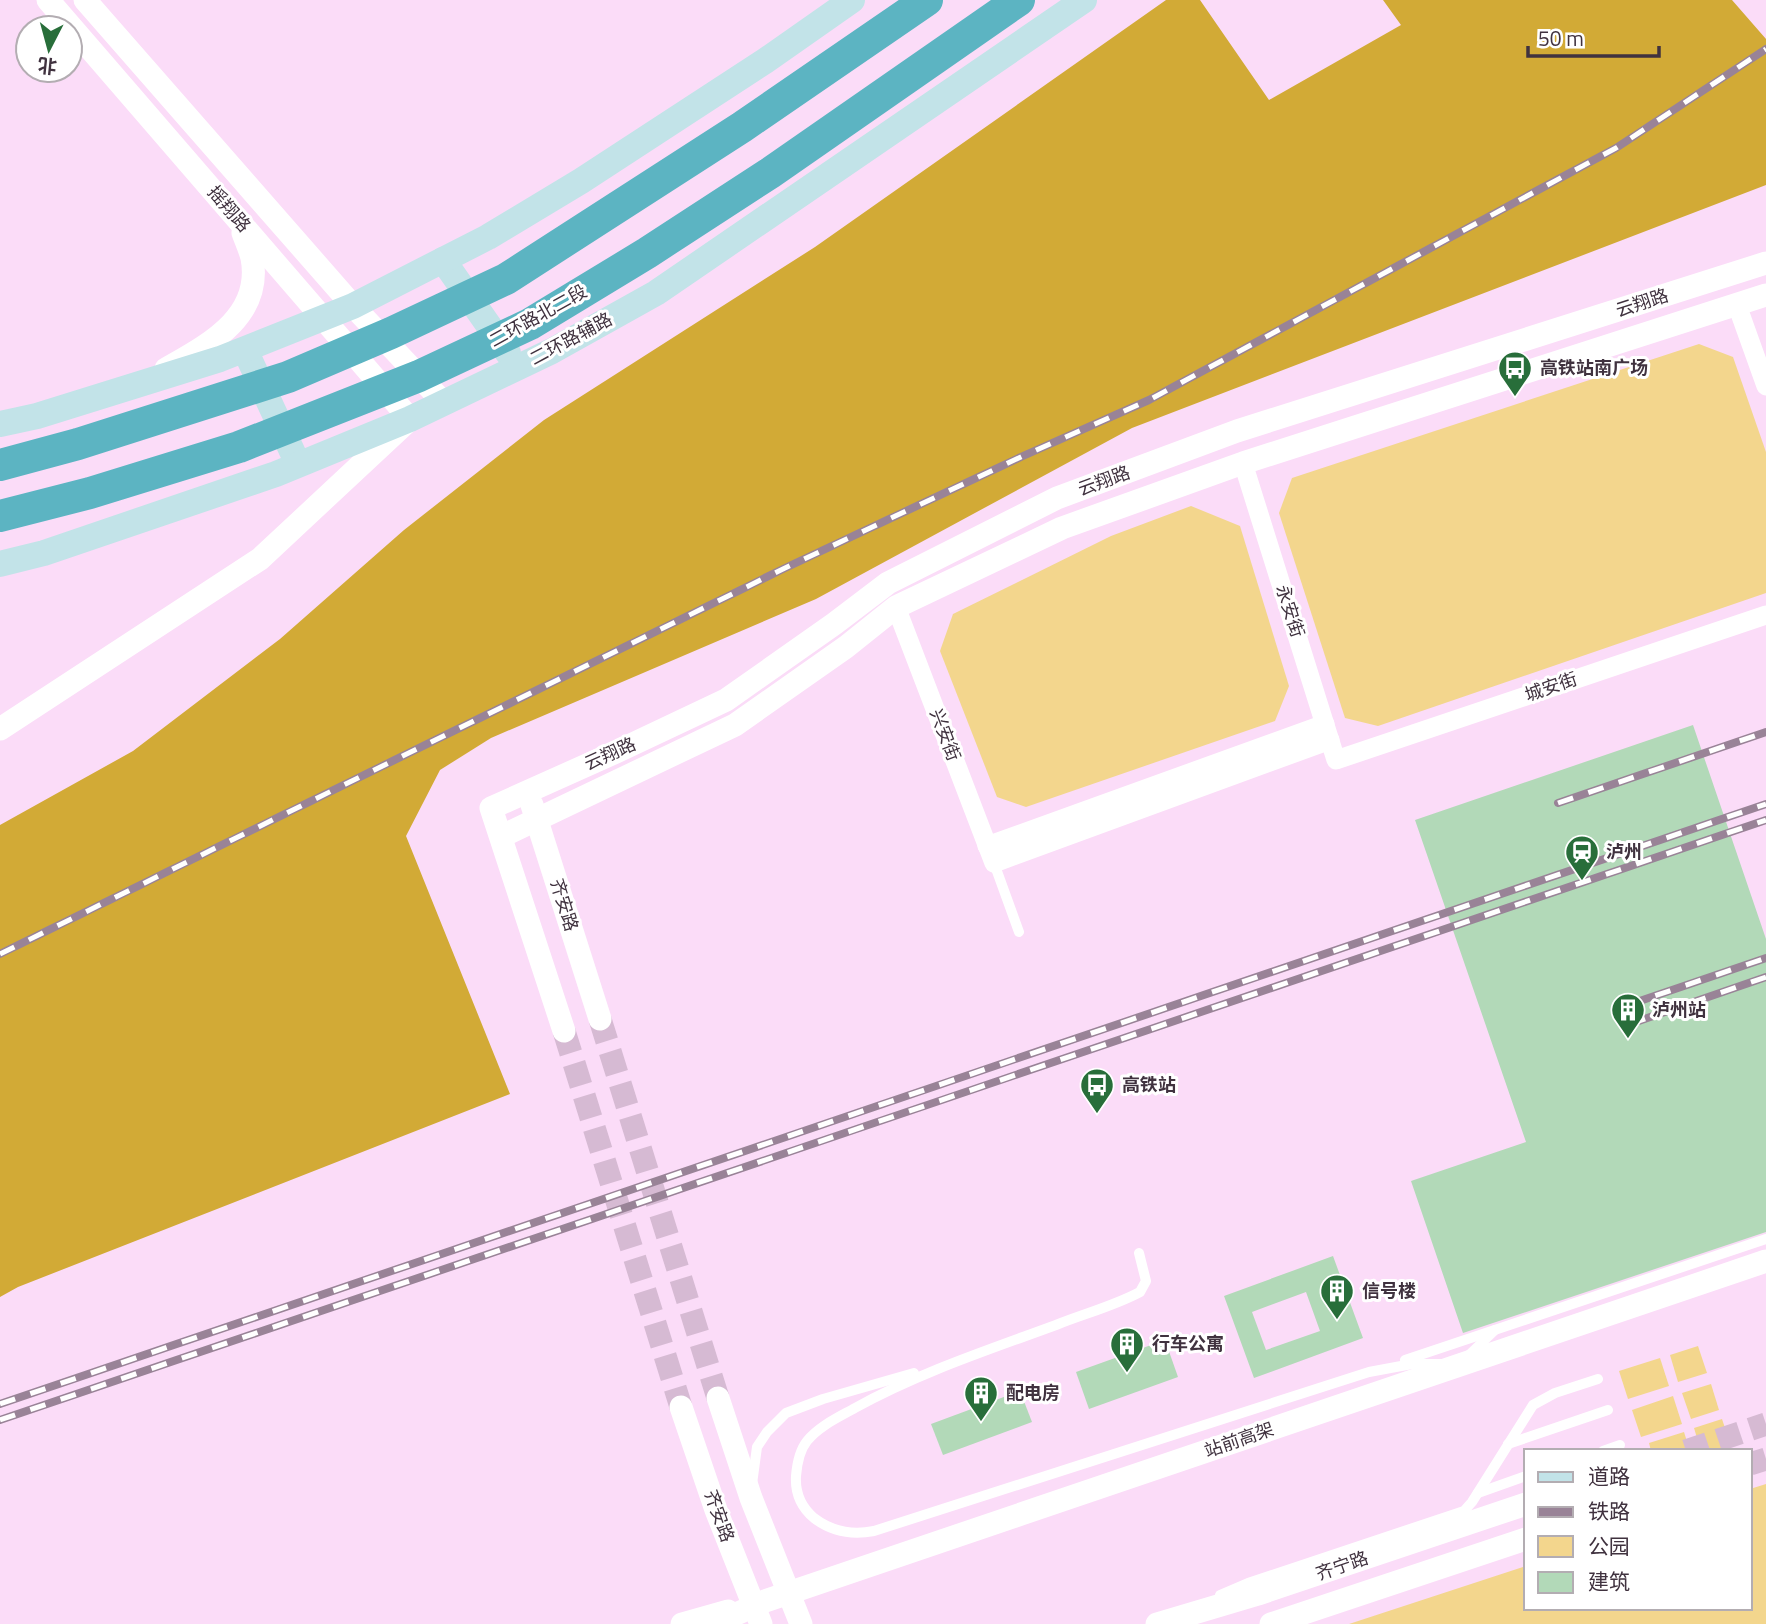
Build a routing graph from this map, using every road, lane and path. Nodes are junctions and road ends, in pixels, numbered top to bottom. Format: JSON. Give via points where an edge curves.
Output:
{"nodes":[{"id":1,"x":48,"y":0,"type":"edge"},
{"id":2,"x":85,"y":0,"type":"edge"},
{"id":3,"x":852,"y":0,"type":"edge"},
{"id":4,"x":927,"y":0,"type":"edge"},
{"id":5,"x":1019,"y":0,"type":"edge"},
{"id":6,"x":1084,"y":0,"type":"edge"},
{"id":7,"x":239,"y":220,"type":"junction"},
{"id":8,"x":443,"y":260,"type":"junction"},
{"id":9,"x":1766,"y":263,"type":"edge"},
{"id":10,"x":1766,"y":295,"type":"edge"},
{"id":11,"x":1737,"y":305,"type":"junction"},
{"id":12,"x":353,"y":306,"type":"junction"},
{"id":13,"x":325,"y":319,"type":"junction"},
{"id":14,"x":245,"y":350,"type":"junction"},
{"id":15,"x":518,"y":368,"type":"junction"},
{"id":16,"x":142,"y":383,"type":"junction"},
{"id":17,"x":1766,"y":386,"type":"edge"},
{"id":18,"x":444,"y":403,"type":"junction"},
{"id":19,"x":410,"y":419,"type":"junction"},
{"id":20,"x":0,"y":424,"type":"edge"},
{"id":21,"x":1243,"y":463,"type":"junction"},
{"id":22,"x":298,"y":464,"type":"junction"},
{"id":23,"x":0,"y":465,"type":"edge"},
{"id":24,"x":0,"y":516,"type":"edge"},
{"id":25,"x":0,"y":564,"type":"edge"},
{"id":26,"x":896,"y":607,"type":"junction"},
{"id":27,"x":1766,"y":615,"type":"edge"},
{"id":28,"x":0,"y":729,"type":"edge"},
{"id":29,"x":1328,"y":732,"type":"junction"},
{"id":30,"x":1336,"y":760,"type":"joint"},
{"id":31,"x":527,"y":791,"type":"junction"},
{"id":32,"x":537,"y":818,"type":"junction"},
{"id":33,"x":502,"y":835,"type":"junction"},
{"id":34,"x":991,"y":854,"type":"junction"},
{"id":35,"x":1019,"y":932,"type":"dead end"},
{"id":36,"x":600,"y":1019,"type":"tunnel mouth"},
{"id":37,"x":564,"y":1031,"type":"tunnel mouth"},
{"id":38,"x":1766,"y":1239,"type":"edge"},
{"id":39,"x":1139,"y":1253,"type":"dead end"},
{"id":40,"x":1766,"y":1261,"type":"edge"},
{"id":41,"x":1495,"y":1330,"type":"junction"},
{"id":42,"x":957,"y":1361,"type":"junction"},
{"id":43,"x":1459,"y":1365,"type":"junction"},
{"id":44,"x":1368,"y":1372,"type":"junction"},
{"id":45,"x":1598,"y":1379,"type":"dead end"},
{"id":46,"x":718,"y":1398,"type":"tunnel mouth"},
{"id":47,"x":681,"y":1407,"type":"tunnel mouth"},
{"id":48,"x":1608,"y":1410,"type":"dead end"},
{"id":49,"x":1507,"y":1444,"type":"junction"},
{"id":50,"x":1620,"y":1445,"type":"dead end"},
{"id":51,"x":1609,"y":1449,"type":"edge"},
{"id":52,"x":1524,"y":1477,"type":"edge"},
{"id":53,"x":1478,"y":1493,"type":"junction"},
{"id":54,"x":751,"y":1498,"type":"junction"},
{"id":55,"x":1524,"y":1505,"type":"edge"},
{"id":56,"x":1524,"y":1540,"type":"edge"},
{"id":57,"x":738,"y":1566,"type":"junction"},
{"id":58,"x":765,"y":1601,"type":"junction"},
{"id":59,"x":800,"y":1618,"type":"edge"},
{"id":60,"x":682,"y":1624,"type":"edge"},
{"id":61,"x":714,"y":1624,"type":"edge"},
{"id":62,"x":748,"y":1624,"type":"edge"},
{"id":63,"x":761,"y":1624,"type":"edge"},
{"id":64,"x":1151,"y":1624,"type":"edge"},
{"id":65,"x":1157,"y":1624,"type":"edge"},
{"id":66,"x":1271,"y":1624,"type":"edge"}],
"edges":[{"from":1,"to":7,"type":"street","name":"摇翔路"},
{"from":2,"to":12,"type":"street","name":"摇翔路"},
{"from":3,"to":8,"type":"main road","via":[[581,181]]},
{"from":4,"to":23,"type":"highway","via":[[742,127],[506,279],[288,377]]},
{"from":5,"to":24,"type":"highway","name":"二环路北二段","via":[[770,173],[530,324],[419,376],[239,447]]},
{"from":6,"to":15,"type":"main road","name":"二环路辅路","via":[[656,293]]},
{"from":7,"to":13,"type":"street","name":"摇翔路"},
{"from":7,"to":16,"type":"street","via":[[253,271],[242,312],[222,335]]},
{"from":8,"to":12,"type":"main road"},
{"from":8,"to":15,"type":"main road"},
{"from":9,"to":31,"type":"street","name":"云翔路","via":[[1237,431],[1057,498],[888,583],[726,699]]},
{"from":10,"to":11,"type":"street","name":"云翔路"},
{"from":11,"to":17,"type":"street"},
{"from":11,"to":21,"type":"street","name":"云翔路"},
{"from":12,"to":13,"type":"main road"},
{"from":12,"to":18,"type":"street","name":"摇翔路"},
{"from":13,"to":14,"type":"main road"},
{"from":13,"to":19,"type":"street","name":"摇翔路"},
{"from":14,"to":16,"type":"main road"},
{"from":14,"to":22,"type":"main road"},
{"from":15,"to":18,"type":"main road","name":"二环路辅路"},
{"from":16,"to":20,"type":"main road"},
{"from":18,"to":19,"type":"main road","name":"二环路辅路"},
{"from":19,"to":22,"type":"main road","name":"二环路辅路"},
{"from":19,"to":28,"type":"street","via":[[260,559]]},
{"from":21,"to":26,"type":"street","name":"云翔路","via":[[1062,528]]},
{"from":21,"to":29,"type":"street","name":"永安街"},
{"from":22,"to":25,"type":"main road","name":"二环路辅路","via":[[44,553]]},
{"from":26,"to":32,"type":"street","name":"云翔路","via":[[735,725]]},
{"from":26,"to":34,"type":"street","name":"兴安街"},
{"from":27,"to":30,"type":"street","name":"城安街"},
{"from":29,"to":30,"type":"street","name":"永安街"},
{"from":29,"to":34,"type":"street"},
{"from":31,"to":32,"type":"street","name":"齐安路"},
{"from":31,"to":33,"type":"street","name":"云翔路","via":[[491,808]]},
{"from":32,"to":33,"type":"street","name":"云翔路"},
{"from":32,"to":36,"type":"street","name":"齐安路"},
{"from":33,"to":37,"type":"street"},
{"from":34,"to":35,"type":"lane"},
{"from":38,"to":41,"type":"lane"},
{"from":39,"to":42,"type":"lane","via":[[1146,1281],[1140,1292]]},
{"from":40,"to":43,"type":"street","name":"站前高架"},
{"from":41,"to":43,"type":"lane"},
{"from":41,"to":44,"type":"lane"},
{"from":42,"to":44,"type":"lane","via":[[876,1396],[806,1442],[796,1482],[805,1509],[827,1526],[862,1533]]},
{"from":42,"to":54,"type":"lane","via":[[786,1413],[757,1447]]},
{"from":43,"to":44,"type":"lane","via":[[1412,1364]]},
{"from":43,"to":58,"type":"street","name":"站前高架"},
{"from":45,"to":49,"type":"lane","via":[[1533,1405]]},
{"from":46,"to":54,"type":"street"},
{"from":47,"to":57,"type":"street","name":"齐安路"},
{"from":48,"to":49,"type":"lane"},
{"from":49,"to":53,"type":"lane"},
{"from":50,"to":51,"type":"lane"},
{"from":52,"to":53,"type":"lane"},
{"from":53,"to":64,"type":"lane","via":[[1464,1511],[1248,1583]]},
{"from":54,"to":59,"type":"street"},
{"from":55,"to":65,"type":"street","name":"齐宁路"},
{"from":56,"to":66,"type":"street","name":"齐宁路"},
{"from":57,"to":62,"type":"street"},
{"from":57,"to":63,"type":"street","name":"齐安路"},
{"from":58,"to":60,"type":"street"},
{"from":58,"to":61,"type":"street","name":"站前高架"}]}
